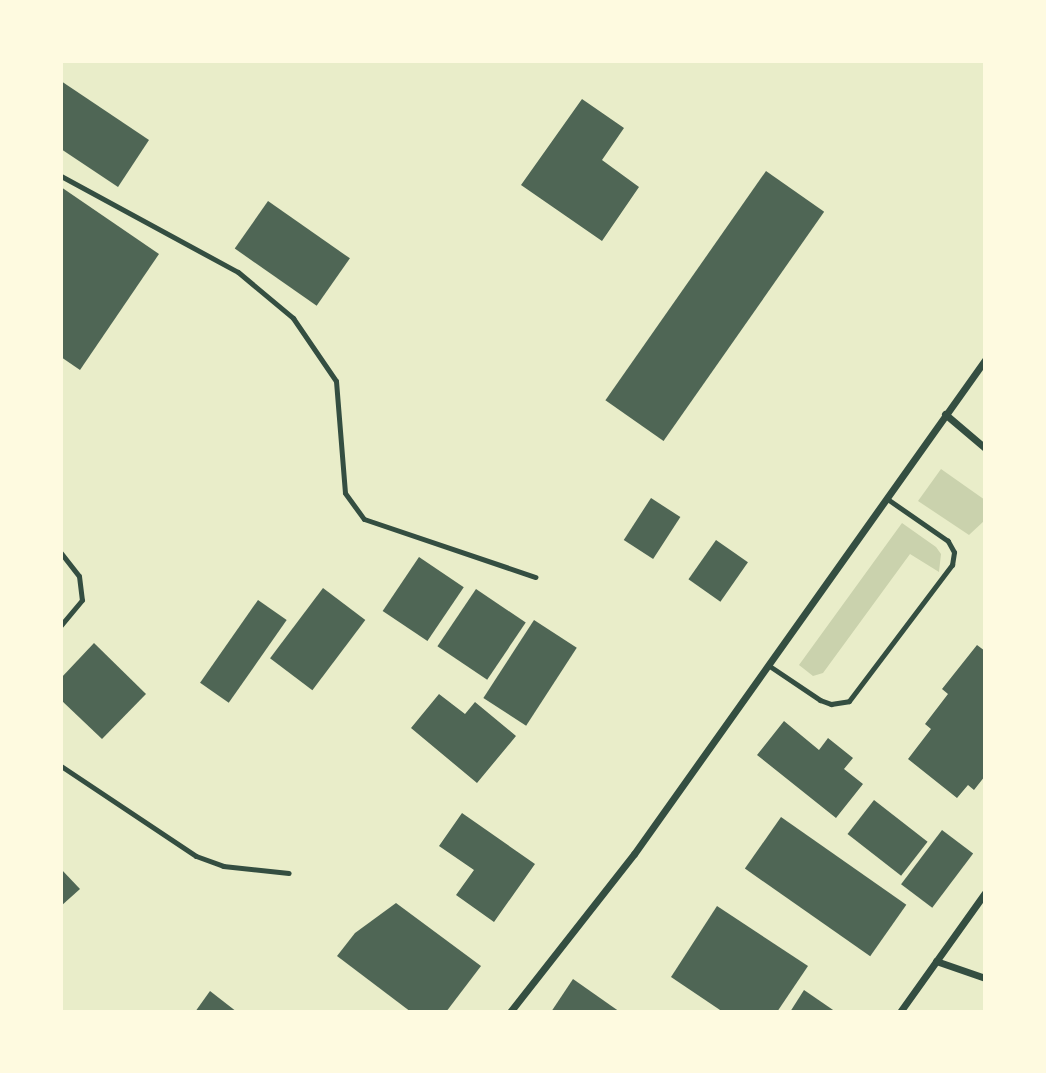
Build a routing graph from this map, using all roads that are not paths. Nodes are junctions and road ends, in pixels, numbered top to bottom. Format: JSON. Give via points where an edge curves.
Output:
{"nodes":[{"id":1,"x":61,"y":176,"type":"edge"},
{"id":2,"x":985,"y":360,"type":"edge"},
{"id":3,"x":945,"y":414,"type":"junction"},
{"id":4,"x":985,"y":448,"type":"edge"},
{"id":5,"x":886,"y":498,"type":"junction"},
{"id":6,"x":61,"y":553,"type":"edge"},
{"id":7,"x":535,"y":577,"type":"dead end"},
{"id":8,"x":61,"y":625,"type":"edge"},
{"id":9,"x":768,"y":665,"type":"junction"},
{"id":10,"x":61,"y":766,"type":"edge"},
{"id":11,"x":289,"y":873,"type":"dead end"},
{"id":12,"x":985,"y":893,"type":"edge"},
{"id":13,"x":936,"y":961,"type":"junction"},
{"id":14,"x":985,"y":978,"type":"edge"},
{"id":15,"x":510,"y":1012,"type":"edge"},
{"id":16,"x":900,"y":1012,"type":"edge"}],
"edges":[{"from":1,"to":7,"type":"lane","via":[[238,272],[293,318],[336,381],[345,493],[364,519]]},
{"from":2,"to":3,"type":"street"},
{"from":3,"to":4,"type":"street"},
{"from":3,"to":5,"type":"street"},
{"from":5,"to":9,"type":"street"},
{"from":5,"to":9,"type":"lane","via":[[948,541],[954,552],[952,565],[849,701],[831,704],[820,700]]},
{"from":6,"to":8,"type":"lane","via":[[79,576],[82,600]]},
{"from":9,"to":15,"type":"street","via":[[634,854]]},
{"from":10,"to":11,"type":"lane","via":[[196,856],[223,866]]},
{"from":12,"to":13,"type":"street"},
{"from":13,"to":14,"type":"street"},
{"from":13,"to":16,"type":"street"}]}
